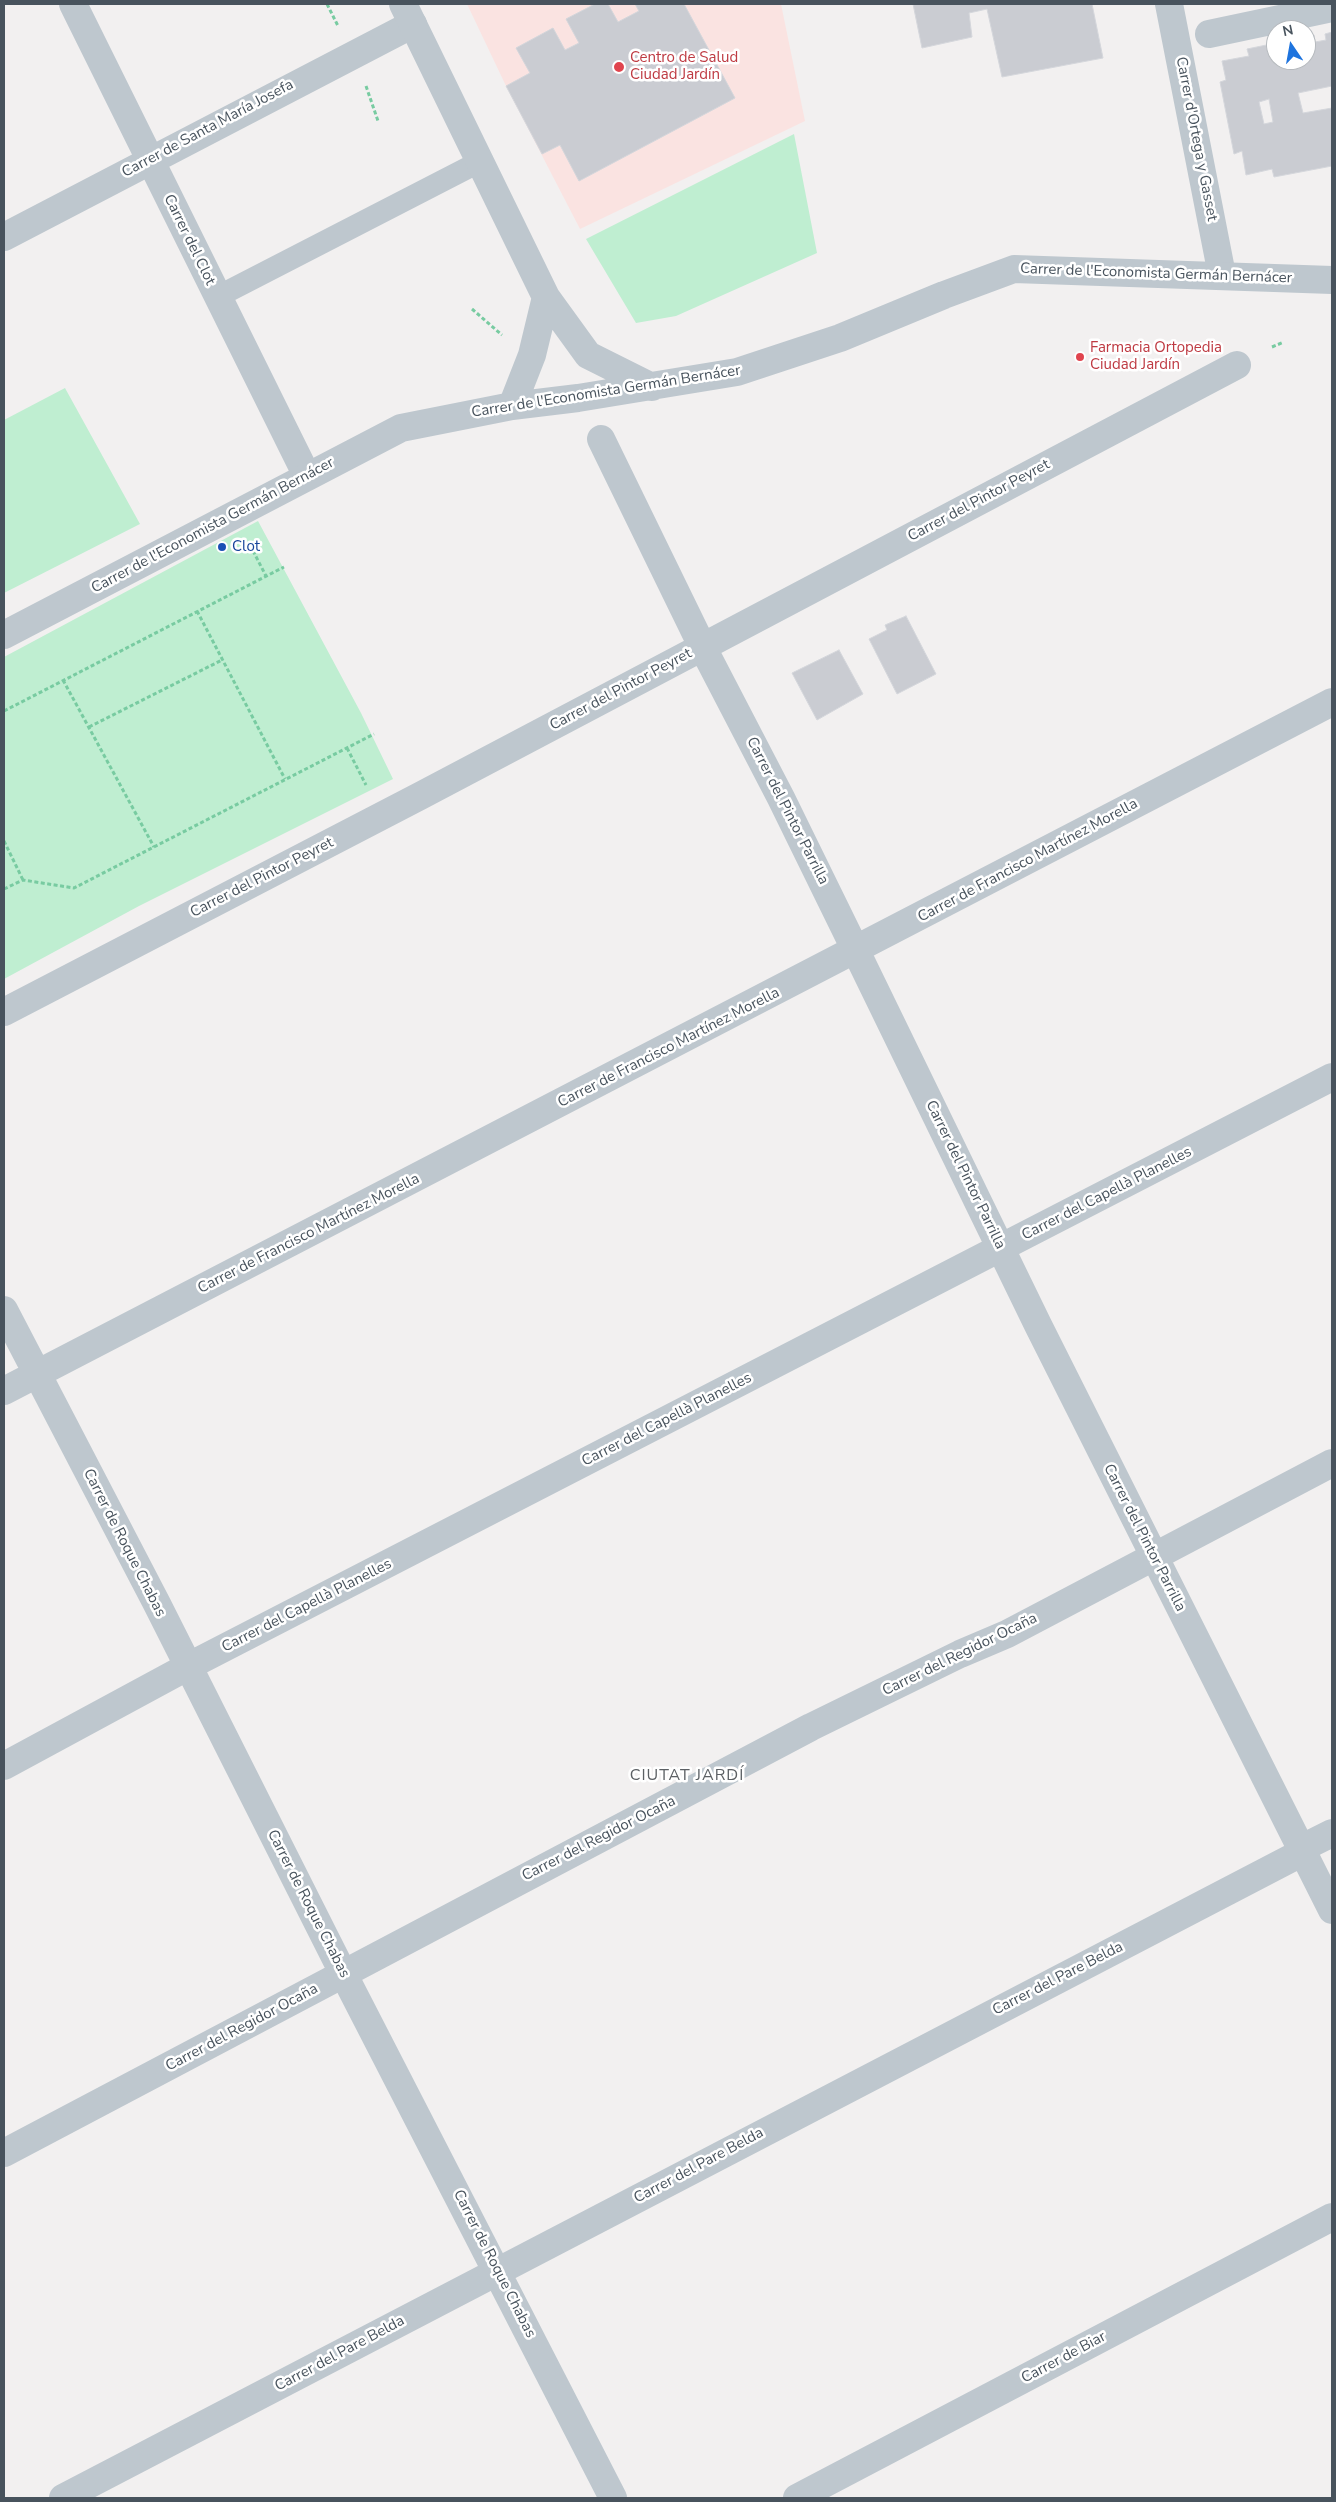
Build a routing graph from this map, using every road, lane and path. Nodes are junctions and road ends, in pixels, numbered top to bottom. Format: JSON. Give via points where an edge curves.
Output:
{"nodes":[{"id":1,"x":73,"y":4,"type":"edge"},
{"id":2,"x":1169,"y":4,"type":"edge"},
{"id":3,"x":1332,"y":8,"type":"edge"},
{"id":4,"x":408,"y":14,"type":"edge"},
{"id":5,"x":1209,"y":34,"type":"dead end"},
{"id":6,"x":364,"y":83,"type":"dead end"},
{"id":7,"x":378,"y":121,"type":"dead end"},
{"id":8,"x":150,"y":159,"type":"junction"},
{"id":9,"x":481,"y":161,"type":"junction"},
{"id":10,"x":4,"y":237,"type":"edge"},
{"id":11,"x":1222,"y":275,"type":"junction"},
{"id":12,"x":1332,"y":280,"type":"edge"},
{"id":13,"x":546,"y":296,"type":"junction"},
{"id":14,"x":216,"y":297,"type":"junction"},
{"id":15,"x":472,"y":309,"type":"dead end"},
{"id":16,"x":505,"y":338,"type":"dead end"},
{"id":17,"x":1284,"y":342,"type":"dead end"},
{"id":18,"x":1272,"y":347,"type":"dead end"},
{"id":19,"x":1237,"y":365,"type":"dead end"},
{"id":20,"x":652,"y":387,"type":"junction"},
{"id":21,"x":512,"y":406,"type":"junction"},
{"id":22,"x":601,"y":438,"type":"dead end"},
{"id":23,"x":307,"y":476,"type":"junction"},
{"id":24,"x":250,"y":544,"type":"dead end"},
{"id":25,"x":284,"y":567,"type":"dead end"},
{"id":26,"x":266,"y":576,"type":"junction"},
{"id":27,"x":197,"y":611,"type":"junction"},
{"id":28,"x":4,"y":635,"type":"edge"},
{"id":29,"x":702,"y":646,"type":"junction"},
{"id":30,"x":222,"y":660,"type":"junction"},
{"id":31,"x":63,"y":680,"type":"junction"},
{"id":32,"x":1332,"y":702,"type":"edge"},
{"id":33,"x":4,"y":711,"type":"edge"},
{"id":34,"x":89,"y":728,"type":"junction"},
{"id":35,"x":374,"y":734,"type":"dead end"},
{"id":36,"x":347,"y":748,"type":"junction"},
{"id":37,"x":285,"y":779,"type":"junction"},
{"id":38,"x":370,"y":794,"type":"dead end"},
{"id":39,"x":4,"y":841,"type":"edge"},
{"id":40,"x":154,"y":847,"type":"junction"},
{"id":41,"x":23,"y":880,"type":"junction"},
{"id":42,"x":4,"y":889,"type":"edge"},
{"id":43,"x":856,"y":951,"type":"junction"},
{"id":44,"x":4,"y":1012,"type":"edge"},
{"id":45,"x":1332,"y":1077,"type":"edge"},
{"id":46,"x":1001,"y":1248,"type":"junction"},
{"id":47,"x":4,"y":1310,"type":"edge"},
{"id":48,"x":36,"y":1374,"type":"junction"},
{"id":49,"x":4,"y":1391,"type":"edge"},
{"id":50,"x":1332,"y":1463,"type":"edge"},
{"id":51,"x":1154,"y":1557,"type":"junction"},
{"id":52,"x":187,"y":1667,"type":"junction"},
{"id":53,"x":4,"y":1766,"type":"edge"},
{"id":54,"x":1332,"y":1833,"type":"edge"},
{"id":55,"x":1303,"y":1852,"type":"junction"},
{"id":56,"x":1332,"y":1910,"type":"edge"},
{"id":57,"x":344,"y":1975,"type":"junction"},
{"id":58,"x":4,"y":2153,"type":"edge"},
{"id":59,"x":1332,"y":2217,"type":"edge"},
{"id":60,"x":498,"y":2271,"type":"junction"},
{"id":61,"x":63,"y":2498,"type":"edge"},
{"id":62,"x":613,"y":2498,"type":"edge"},
{"id":63,"x":797,"y":2498,"type":"edge"}],
"edges":[{"from":1,"to":8,"type":"street","name":"Carrer del Clot"},
{"from":2,"to":11,"type":"street","name":"Carrer d'Ortega y Gasset"},
{"from":3,"to":5,"type":"street"},
{"from":4,"to":8,"type":"street","name":"Carrer de Santa María Josefa"},
{"from":4,"to":9,"type":"street"},
{"from":6,"to":7,"type":"path"},
{"from":8,"to":10,"type":"street","name":"Carrer de Santa María Josefa"},
{"from":8,"to":14,"type":"street","name":"Carrer del Clot"},
{"from":9,"to":13,"type":"street"},
{"from":9,"to":14,"type":"lane"},
{"from":11,"to":12,"type":"street","name":"Carrer de l'Economista Germán Bernácer"},
{"from":11,"to":20,"type":"street","name":"Carrer de l'Economista Germán Bernácer","via":[[1014,269],[840,338],[770,362],[737,372]]},
{"from":13,"to":20,"type":"street","via":[[588,355]]},
{"from":13,"to":21,"type":"street","via":[[532,355]]},
{"from":14,"to":23,"type":"street","name":"Carrer del Clot"},
{"from":15,"to":16,"type":"path"},
{"from":17,"to":18,"type":"path"},
{"from":19,"to":29,"type":"street","name":"Carrer del Pintor Peyret"},
{"from":20,"to":21,"type":"street","name":"Carrer de l'Economista Germán Bernácer"},
{"from":21,"to":23,"type":"street","name":"Carrer de l'Economista Germán Bernácer","via":[[401,428]]},
{"from":22,"to":29,"type":"street","name":"Carrer del Pintor Parrilla"},
{"from":23,"to":28,"type":"street","name":"Carrer de l'Economista Germán Bernácer"},
{"from":24,"to":26,"type":"path"},
{"from":25,"to":26,"type":"path"},
{"from":26,"to":27,"type":"path"},
{"from":27,"to":30,"type":"path"},
{"from":27,"to":31,"type":"path"},
{"from":29,"to":43,"type":"street","name":"Carrer del Pintor Parrilla"},
{"from":29,"to":44,"type":"street","name":"Carrer del Pintor Peyret"},
{"from":30,"to":34,"type":"path"},
{"from":30,"to":37,"type":"path"},
{"from":31,"to":33,"type":"path"},
{"from":31,"to":34,"type":"path"},
{"from":32,"to":43,"type":"street","name":"Carrer de Francisco Martínez Morella"},
{"from":34,"to":40,"type":"path"},
{"from":35,"to":36,"type":"path"},
{"from":36,"to":37,"type":"path"},
{"from":36,"to":38,"type":"path"},
{"from":37,"to":40,"type":"path"},
{"from":39,"to":41,"type":"path"},
{"from":40,"to":41,"type":"path","via":[[74,888]]},
{"from":41,"to":42,"type":"path"},
{"from":43,"to":46,"type":"street","name":"Carrer del Pintor Parrilla"},
{"from":43,"to":48,"type":"street","name":"Carrer de Francisco Martínez Morella"},
{"from":45,"to":46,"type":"street","name":"Carrer del Capellà Planelles"},
{"from":46,"to":51,"type":"street","name":"Carrer del Pintor Parrilla"},
{"from":46,"to":52,"type":"street","name":"Carrer del Capellà Planelles"},
{"from":47,"to":48,"type":"street","name":"Carrer de Roque Chabas"},
{"from":48,"to":49,"type":"street","name":"Carrer de Francisco Martínez Morella"},
{"from":48,"to":52,"type":"street","name":"Carrer de Roque Chabas"},
{"from":50,"to":51,"type":"street","name":"Carrer del Regidor Ocaña"},
{"from":51,"to":55,"type":"street","name":"Carrer del Pintor Parrilla"},
{"from":51,"to":57,"type":"street","name":"Carrer del Regidor Ocaña","via":[[1007,1634],[811,1727]]},
{"from":52,"to":53,"type":"street","name":"Carrer del Capellà Planelles"},
{"from":52,"to":57,"type":"street","name":"Carrer de Roque Chabas"},
{"from":54,"to":55,"type":"street","name":"Carrer del Pare Belda","via":[[1312,1843]]},
{"from":55,"to":56,"type":"street","name":"Carrer del Pintor Parrilla"},
{"from":55,"to":60,"type":"street","name":"Carrer del Pare Belda"},
{"from":57,"to":58,"type":"street","name":"Carrer del Regidor Ocaña"},
{"from":57,"to":60,"type":"street","name":"Carrer de Roque Chabas"},
{"from":59,"to":63,"type":"street","name":"Carrer de Biar"},
{"from":60,"to":61,"type":"street","name":"Carrer del Pare Belda"},
{"from":60,"to":62,"type":"street","name":"Carrer de Roque Chabas"}]}
